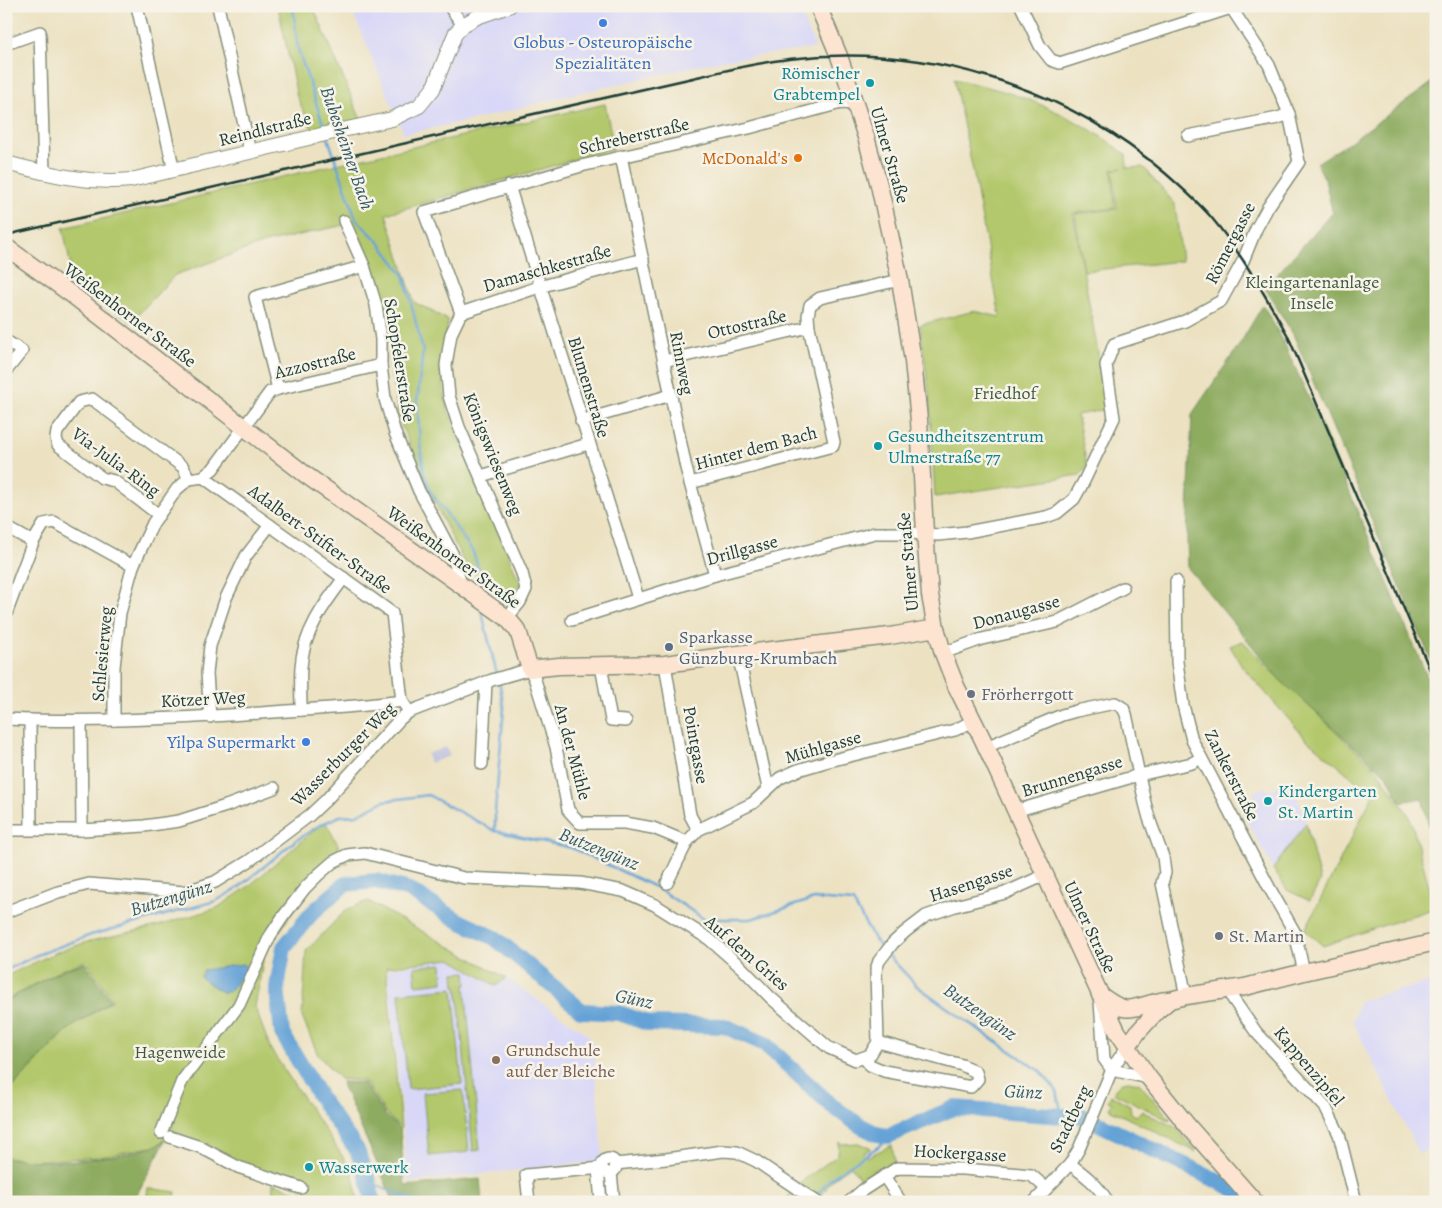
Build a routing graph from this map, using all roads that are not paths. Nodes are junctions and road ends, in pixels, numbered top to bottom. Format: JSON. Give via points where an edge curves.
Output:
{"nodes":[{"id":1,"x":136,"y":6,"type":"edge"},
{"id":2,"x":218,"y":6,"type":"edge"},
{"id":3,"x":449,"y":6,"type":"edge"},
{"id":4,"x":509,"y":6,"type":"edge"},
{"id":5,"x":818,"y":6,"type":"edge"},
{"id":6,"x":1021,"y":6,"type":"edge"},
{"id":7,"x":1230,"y":7,"type":"edge"},
{"id":8,"x":463,"y":25,"type":"junction"},
{"id":9,"x":6,"y":44,"type":"edge"},
{"id":10,"x":854,"y":104,"type":"junction"},
{"id":11,"x":1289,"y":114,"type":"junction"},
{"id":12,"x":1188,"y":136,"type":"dead end"},
{"id":13,"x":250,"y":152,"type":"junction"},
{"id":14,"x":621,"y":156,"type":"junction"},
{"id":15,"x":6,"y":163,"type":"edge"},
{"id":16,"x":174,"y":171,"type":"junction"},
{"id":17,"x":44,"y":173,"type":"junction"},
{"id":18,"x":509,"y":186,"type":"junction"},
{"id":19,"x":344,"y":222,"type":"dead end"},
{"id":20,"x":6,"y":247,"type":"edge"},
{"id":21,"x":643,"y":259,"type":"junction"},
{"id":22,"x":364,"y":266,"type":"junction"},
{"id":23,"x":900,"y":280,"type":"junction"},
{"id":24,"x":540,"y":287,"type":"junction"},
{"id":25,"x":461,"y":313,"type":"junction"},
{"id":26,"x":809,"y":327,"type":"junction"},
{"id":27,"x":6,"y":341,"type":"edge"},
{"id":28,"x":664,"y":361,"type":"junction"},
{"id":29,"x":381,"y":365,"type":"junction"},
{"id":30,"x":6,"y":371,"type":"edge"},
{"id":31,"x":278,"y":389,"type":"junction"},
{"id":32,"x":671,"y":395,"type":"junction"},
{"id":33,"x":581,"y":421,"type":"junction"},
{"id":34,"x":245,"y":427,"type":"junction"},
{"id":35,"x":588,"y":444,"type":"junction"},
{"id":36,"x":481,"y":476,"type":"junction"},
{"id":37,"x":204,"y":477,"type":"junction"},
{"id":38,"x":189,"y":479,"type":"junction"},
{"id":39,"x":690,"y":483,"type":"junction"},
{"id":40,"x":159,"y":515,"type":"junction"},
{"id":41,"x":270,"y":525,"type":"junction"},
{"id":42,"x":6,"y":527,"type":"edge"},
{"id":43,"x":925,"y":533,"type":"junction"},
{"id":44,"x":33,"y":542,"type":"junction"},
{"id":45,"x":134,"y":566,"type":"junction"},
{"id":46,"x":715,"y":574,"type":"junction"},
{"id":47,"x":344,"y":578,"type":"junction"},
{"id":48,"x":1176,"y":582,"type":"dead end"},
{"id":49,"x":1123,"y":588,"type":"dead end"},
{"id":50,"x":468,"y":589,"type":"junction"},
{"id":51,"x":638,"y":598,"type":"junction"},
{"id":52,"x":6,"y":614,"type":"edge"},
{"id":53,"x":508,"y":618,"type":"junction"},
{"id":54,"x":572,"y":620,"type":"dead end"},
{"id":55,"x":936,"y":628,"type":"junction"},
{"id":56,"x":943,"y":652,"type":"junction"},
{"id":57,"x":738,"y":654,"type":"junction"},
{"id":58,"x":665,"y":664,"type":"junction"},
{"id":59,"x":601,"y":666,"type":"junction"},
{"id":60,"x":530,"y":669,"type":"junction"},
{"id":61,"x":489,"y":681,"type":"junction"},
{"id":62,"x":402,"y":702,"type":"junction"},
{"id":63,"x":301,"y":710,"type":"junction"},
{"id":64,"x":409,"y":712,"type":"junction"},
{"id":65,"x":210,"y":717,"type":"junction"},
{"id":66,"x":6,"y":719,"type":"edge"},
{"id":67,"x":30,"y":720,"type":"junction"},
{"id":68,"x":114,"y":720,"type":"junction"},
{"id":69,"x":81,"y":721,"type":"junction"},
{"id":70,"x":626,"y":721,"type":"dead end"},
{"id":71,"x":973,"y":721,"type":"junction"},
{"id":72,"x":986,"y":747,"type":"junction"},
{"id":73,"x":1201,"y":758,"type":"junction"},
{"id":74,"x":482,"y":764,"type":"dead end"},
{"id":75,"x":1139,"y":775,"type":"junction"},
{"id":76,"x":274,"y":788,"type":"dead end"},
{"id":77,"x":768,"y":788,"type":"junction"},
{"id":78,"x":1015,"y":811,"type":"junction"},
{"id":79,"x":31,"y":829,"type":"junction"},
{"id":80,"x":6,"y":830,"type":"edge"},
{"id":81,"x":82,"y":830,"type":"junction"},
{"id":82,"x":698,"y":830,"type":"junction"},
{"id":83,"x":687,"y":842,"type":"junction"},
{"id":84,"x":1045,"y":875,"type":"junction"},
{"id":85,"x":667,"y":883,"type":"dead end"},
{"id":86,"x":6,"y":912,"type":"edge"},
{"id":87,"x":1436,"y":942,"type":"edge"},
{"id":88,"x":1304,"y":972,"type":"junction"},
{"id":89,"x":1238,"y":988,"type":"junction"},
{"id":90,"x":1099,"y":994,"type":"junction"},
{"id":91,"x":1186,"y":996,"type":"junction"},
{"id":92,"x":1170,"y":1000,"type":"junction"},
{"id":93,"x":878,"y":1042,"type":"junction"},
{"id":94,"x":1127,"y":1047,"type":"junction"},
{"id":95,"x":864,"y":1058,"type":"junction"},
{"id":96,"x":1112,"y":1070,"type":"junction"},
{"id":97,"x":1149,"y":1078,"type":"junction"},
{"id":98,"x":1070,"y":1164,"type":"junction"},
{"id":99,"x":607,"y":1168,"type":"junction"},
{"id":100,"x":884,"y":1176,"type":"junction"},
{"id":101,"x":301,"y":1188,"type":"dead end"},
{"id":102,"x":1046,"y":1188,"type":"junction"},
{"id":103,"x":809,"y":1196,"type":"edge"},
{"id":104,"x":529,"y":1202,"type":"edge"},
{"id":105,"x":601,"y":1202,"type":"edge"},
{"id":106,"x":614,"y":1202,"type":"edge"},
{"id":107,"x":849,"y":1202,"type":"edge"},
{"id":108,"x":901,"y":1202,"type":"edge"},
{"id":109,"x":1034,"y":1202,"type":"edge"},
{"id":110,"x":1108,"y":1202,"type":"edge"},
{"id":111,"x":1255,"y":1202,"type":"edge"},
{"id":112,"x":1356,"y":1202,"type":"edge"}],
"edges":[{"from":1,"to":16,"type":"street"},
{"from":2,"to":13,"type":"street"},
{"from":3,"to":8,"type":"street"},
{"from":4,"to":8,"type":"street"},
{"from":5,"to":10,"type":"main road","name":"Ulmer Straße"},
{"from":6,"to":7,"type":"street","via":[[1040,46],[1051,60],[1060,63]]},
{"from":7,"to":11,"type":"street","via":[[1268,65]]},
{"from":8,"to":13,"type":"street","name":"Reindlstraße","via":[[455,34],[433,89],[419,106],[392,119]]},
{"from":9,"to":17,"type":"street","via":[[40,32]]},
{"from":10,"to":14,"type":"street","name":"Schreberstraße","via":[[841,104]]},
{"from":10,"to":23,"type":"main road","name":"Ulmer Straße","via":[[877,178]]},
{"from":11,"to":12,"type":"street"},
{"from":11,"to":43,"type":"street","name":"Römergasse","via":[[1299,162],[1268,206],[1221,301],[1185,321],[1114,344],[1106,364],[1114,418],[1074,499],[1057,513],[1046,517],[967,532]]},
{"from":13,"to":16,"type":"street","name":"Reindlstraße"},
{"from":14,"to":18,"type":"street","name":"Schreberstraße"},
{"from":14,"to":21,"type":"street","name":"Rinnweg"},
{"from":15,"to":17,"type":"street","name":"Reindlstraße"},
{"from":16,"to":17,"type":"street","name":"Reindlstraße","via":[[111,182]]},
{"from":18,"to":24,"type":"street","name":"Blumenstraße"},
{"from":18,"to":25,"type":"street","name":"Schreberstraße","via":[[424,212]]},
{"from":19,"to":22,"type":"street","name":"Schopfelerstraße"},
{"from":20,"to":34,"type":"main road","name":"Weißenhorner Straße"},
{"from":21,"to":24,"type":"street","name":"Damaschkestraße"},
{"from":21,"to":28,"type":"street","name":"Rinnweg"},
{"from":22,"to":29,"type":"street","name":"Schopfelerstraße","via":[[376,305]]},
{"from":22,"to":31,"type":"street","via":[[255,297]]},
{"from":23,"to":26,"type":"street","name":"Hinter dem Bach","via":[[816,300],[808,310]]},
{"from":23,"to":43,"type":"main road","name":"Ulmer Straße","via":[[919,420]]},
{"from":24,"to":25,"type":"street","name":"Damaschkestraße"},
{"from":24,"to":33,"type":"street","name":"Blumenstraße"},
{"from":25,"to":36,"type":"street","name":"Königswiesenweg","via":[[451,334],[446,365],[459,428]]},
{"from":26,"to":28,"type":"street","name":"Ottostraße"},
{"from":26,"to":39,"type":"street","name":"Hinter dem Bach","via":[[833,446]]},
{"from":27,"to":30,"type":"street","via":[[22,351]]},
{"from":28,"to":32,"type":"street","name":"Rinnweg"},
{"from":29,"to":31,"type":"street","name":"Azzostraße"},
{"from":29,"to":50,"type":"street","name":"Schopfelerstraße","via":[[385,399],[395,433]]},
{"from":31,"to":34,"type":"street","name":"Azzostraße","via":[[270,392]]},
{"from":32,"to":33,"type":"street"},
{"from":32,"to":39,"type":"street","name":"Rinnweg"},
{"from":33,"to":35,"type":"street","name":"Blumenstraße"},
{"from":34,"to":37,"type":"street"},
{"from":34,"to":50,"type":"main road","name":"Weißenhorner Straße","via":[[306,475]]},
{"from":35,"to":36,"type":"street"},
{"from":35,"to":51,"type":"street","name":"Blumenstraße"},
{"from":36,"to":53,"type":"street","name":"Königswiesenweg","via":[[526,589]]},
{"from":37,"to":38,"type":"street"},
{"from":37,"to":41,"type":"street","name":"Adalbert-Stifter-Straße"},
{"from":38,"to":40,"type":"street","name":"Schlesierweg","via":[[177,489]]},
{"from":38,"to":40,"type":"street","name":"Via-Julia-Ring","via":[[183,467],[92,398],[80,402],[57,432],[58,444],[102,478],[114,481]]},
{"from":39,"to":46,"type":"street","name":"Rinnweg"},
{"from":40,"to":45,"type":"street","name":"Schlesierweg"},
{"from":41,"to":47,"type":"street","name":"Adalbert-Stifter-Straße"},
{"from":41,"to":65,"type":"street","via":[[246,556],[212,638],[207,673]]},
{"from":42,"to":44,"type":"street"},
{"from":43,"to":46,"type":"street","name":"Drillgasse","via":[[875,533]]},
{"from":43,"to":55,"type":"main road","name":"Ulmer Straße"},
{"from":44,"to":45,"type":"street","via":[[44,524],[54,522]]},
{"from":44,"to":52,"type":"street"},
{"from":45,"to":68,"type":"street","name":"Schlesierweg","via":[[120,613],[114,667]]},
{"from":46,"to":51,"type":"street","name":"Drillgasse"},
{"from":47,"to":62,"type":"street","name":"Adalbert-Stifter-Straße","via":[[392,613]]},
{"from":47,"to":63,"type":"street","via":[[324,604],[306,640],[301,666]]},
{"from":48,"to":73,"type":"street","name":"Zankerstraße","via":[[1177,662],[1183,706],[1192,740]]},
{"from":49,"to":56,"type":"street","name":"Donaugasse","via":[[1057,622],[982,639]]},
{"from":50,"to":53,"type":"main road","name":"Weißenhorner Straße"},
{"from":51,"to":54,"type":"street","name":"Drillgasse"},
{"from":53,"to":60,"type":"main road","name":"Weißenhorner Straße","via":[[518,631]]},
{"from":55,"to":56,"type":"main road","name":"Ulmer Straße"},
{"from":55,"to":57,"type":"main road"},
{"from":56,"to":71,"type":"main road","name":"Ulmer Straße"},
{"from":57,"to":58,"type":"main road"},
{"from":57,"to":77,"type":"street"},
{"from":58,"to":59,"type":"main road"},
{"from":58,"to":82,"type":"street","name":"Pointgasse","via":[[690,814]]},
{"from":59,"to":60,"type":"main road"},
{"from":59,"to":70,"type":"street","via":[[611,720]]},
{"from":60,"to":61,"type":"street","name":"Wasserburger Weg"},
{"from":60,"to":83,"type":"street","name":"An der Mühle","via":[[556,747],[568,810],[580,823],[625,822],[654,828]]},
{"from":61,"to":64,"type":"street","name":"Wasserburger Weg"},
{"from":61,"to":74,"type":"street"},
{"from":62,"to":63,"type":"street","name":"Kötzer Weg"},
{"from":62,"to":64,"type":"street"},
{"from":63,"to":65,"type":"street","name":"Kötzer Weg"},
{"from":64,"to":86,"type":"street","name":"Wasserburger Weg","via":[[310,815],[215,882],[184,892],[89,884]]},
{"from":65,"to":68,"type":"street","name":"Kötzer Weg"},
{"from":66,"to":67,"type":"street","name":"Kötzer Weg"},
{"from":67,"to":69,"type":"street","name":"Kötzer Weg"},
{"from":67,"to":79,"type":"street"},
{"from":68,"to":69,"type":"street","name":"Kötzer Weg"},
{"from":69,"to":81,"type":"street"},
{"from":71,"to":72,"type":"main road","name":"Ulmer Straße"},
{"from":71,"to":77,"type":"street","name":"Mühlgasse","via":[[955,730],[798,770]]},
{"from":72,"to":75,"type":"street","via":[[1062,715],[1115,703],[1126,714]]},
{"from":72,"to":78,"type":"main road","name":"Ulmer Straße"},
{"from":73,"to":75,"type":"street","name":"Brunnengasse"},
{"from":73,"to":88,"type":"street","name":"Zankerstraße","via":[[1295,933]]},
{"from":75,"to":78,"type":"street","name":"Brunnengasse"},
{"from":75,"to":91,"type":"street","via":[[1163,857],[1165,873],[1162,883]]},
{"from":76,"to":81,"type":"street","via":[[179,821]]},
{"from":77,"to":82,"type":"street","name":"Mühlgasse","via":[[746,807]]},
{"from":78,"to":84,"type":"main road","name":"Ulmer Straße"},
{"from":79,"to":80,"type":"street"},
{"from":79,"to":81,"type":"street"},
{"from":82,"to":83,"type":"street","name":"Mühlgasse"},
{"from":83,"to":85,"type":"street","name":"Mühlgasse"},
{"from":84,"to":90,"type":"main road","name":"Ulmer Straße"},
{"from":84,"to":93,"type":"street","name":"Hasengasse","via":[[1005,893],[926,916],[893,942],[876,970]]},
{"from":87,"to":88,"type":"main road"},
{"from":88,"to":89,"type":"main road"},
{"from":89,"to":91,"type":"main road"},
{"from":89,"to":112,"type":"street","name":"Kappenzipfel","via":[[1233,1000],[1262,1038],[1326,1108],[1339,1134]]},
{"from":90,"to":92,"type":"main road","via":[[1125,1009]]},
{"from":90,"to":94,"type":"main road","name":"Ulmer Straße"},
{"from":90,"to":96,"type":"street","via":[[1104,1059]]},
{"from":91,"to":92,"type":"main road"},
{"from":92,"to":94,"type":"main road"},
{"from":93,"to":95,"type":"street","via":[[870,1056]]},
{"from":93,"to":95,"type":"street","name":"Auf dem Gries","via":[[962,1066],[976,1072],[978,1079],[972,1088],[884,1071],[870,1065]]},
{"from":94,"to":96,"type":"street","name":"Stadtberg"},
{"from":94,"to":97,"type":"main road","name":"Ulmer Straße"},
{"from":95,"to":101,"type":"street","name":"Auf dem Gries","via":[[856,1060],[829,1048],[709,939],[655,905],[624,891],[580,883],[464,878],[365,854],[347,855],[339,858],[305,888],[274,930],[239,1005],[182,1081],[165,1135],[200,1147],[238,1167]]},
{"from":96,"to":97,"type":"street"},
{"from":96,"to":98,"type":"street","name":"Stadtberg"},
{"from":97,"to":111,"type":"main road","name":"Ulmer Straße"},
{"from":98,"to":102,"type":"street","name":"Stadtberg"},
{"from":98,"to":110,"type":"street","via":[[1102,1191]]},
{"from":99,"to":103,"type":"street","via":[[723,1151],[737,1152],[756,1160]]},
{"from":99,"to":104,"type":"street","via":[[526,1175]]},
{"from":99,"to":105,"type":"street"},
{"from":99,"to":106,"type":"street"},
{"from":100,"to":102,"type":"street","name":"Hockergasse","via":[[897,1168],[964,1169],[1031,1175]]},
{"from":100,"to":107,"type":"street","name":"Hockergasse"},
{"from":100,"to":108,"type":"street"},
{"from":102,"to":109,"type":"street","name":"Stadtberg"}]}
